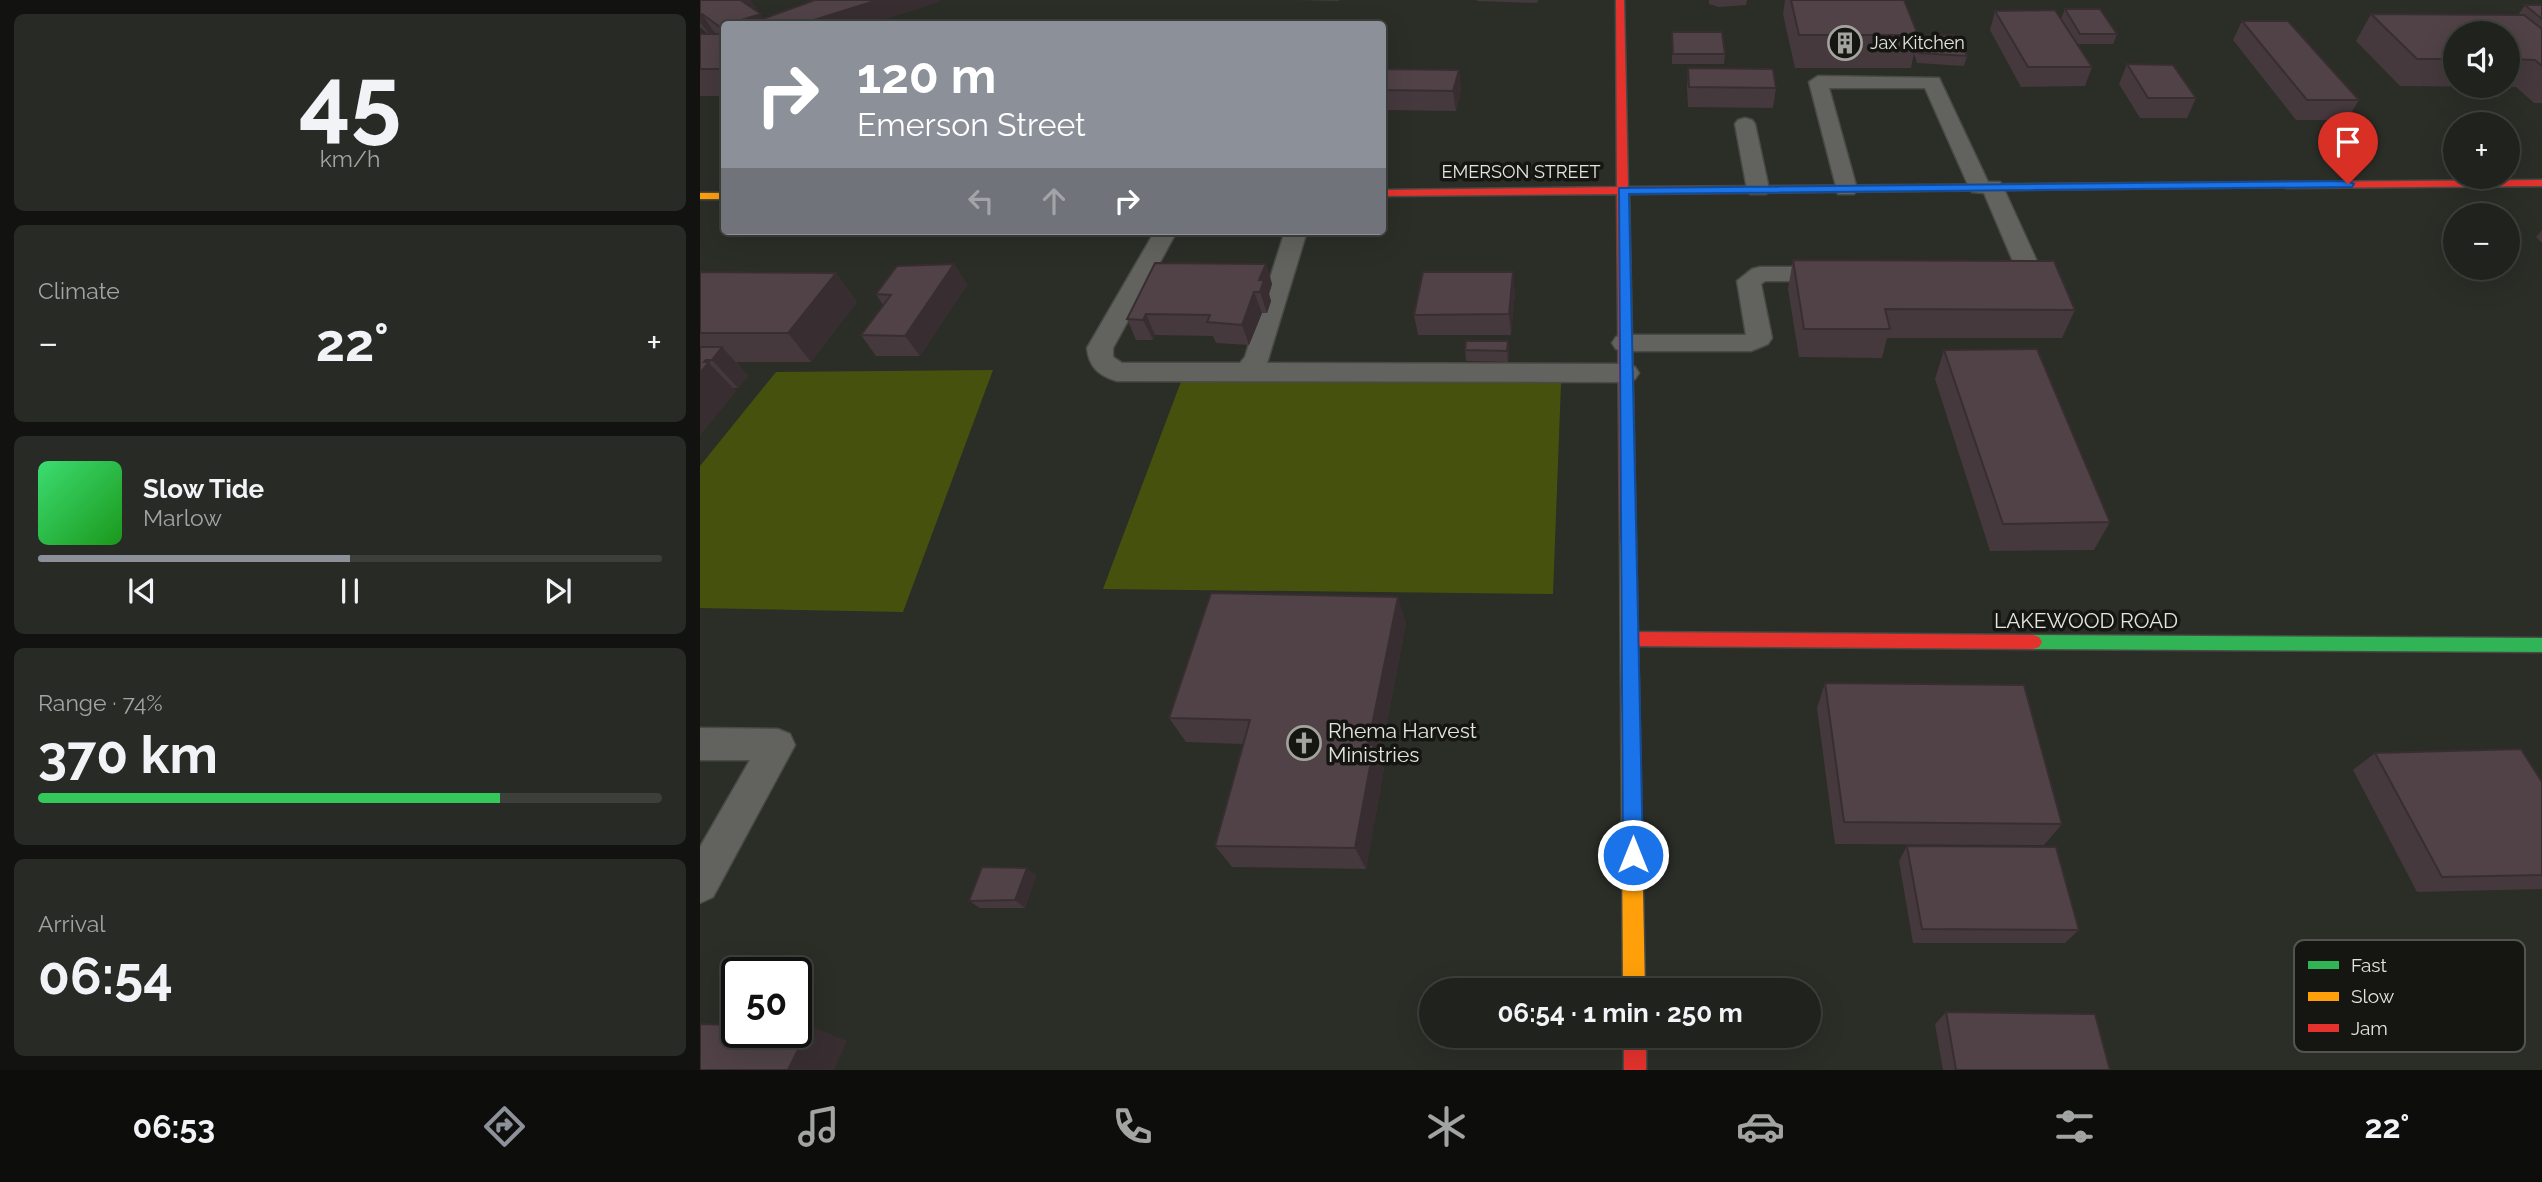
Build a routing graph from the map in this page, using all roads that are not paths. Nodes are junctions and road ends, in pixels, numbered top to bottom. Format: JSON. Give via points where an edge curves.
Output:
{"nodes":[{"id":1,"x":1620,"y":0,"type":"edge"},
{"id":2,"x":1745,"y":124,"type":"dead end"},
{"id":3,"x":2542,"y":183,"type":"edge"},
{"id":4,"x":1986,"y":187,"type":"junction"},
{"id":5,"x":1846,"y":188,"type":"junction"},
{"id":6,"x":1758,"y":190,"type":"junction"},
{"id":7,"x":1623,"y":191,"type":"junction"},
{"id":8,"x":1386,"y":193,"type":"edge"},
{"id":9,"x":700,"y":196,"type":"edge"},
{"id":10,"x":721,"y":196,"type":"edge"},
{"id":11,"x":1164,"y":235,"type":"edge"},
{"id":12,"x":1295,"y":235,"type":"edge"},
{"id":13,"x":1854,"y":274,"type":"edge"},
{"id":14,"x":1976,"y":275,"type":"edge"},
{"id":15,"x":1625,"y":343,"type":"junction"},
{"id":16,"x":1247,"y":372,"type":"junction"},
{"id":17,"x":1626,"y":373,"type":"junction"},
{"id":18,"x":1630,"y":639,"type":"junction"},
{"id":19,"x":2542,"y":646,"type":"edge"},
{"id":20,"x":700,"y":744,"type":"edge"},
{"id":21,"x":700,"y":884,"type":"edge"},
{"id":22,"x":1634,"y":978,"type":"edge"},
{"id":23,"x":1635,"y":1048,"type":"edge"},
{"id":24,"x":1635,"y":1070,"type":"edge"}],
"edges":[{"from":1,"to":7,"type":"main road"},
{"from":2,"to":6,"type":"lane"},
{"from":3,"to":4,"type":"main road","name":"EMERSON STREET"},
{"from":4,"to":5,"type":"main road","name":"EMERSON STREET"},
{"from":4,"to":5,"type":"lane","via":[[1932,82],[1818,82]]},
{"from":4,"to":14,"type":"lane","via":[[2028,268],[2016,275]]},
{"from":5,"to":6,"type":"main road","name":"EMERSON STREET"},
{"from":6,"to":7,"type":"main road","name":"EMERSON STREET"},
{"from":7,"to":8,"type":"main road","name":"EMERSON STREET"},
{"from":7,"to":15,"type":"main road"},
{"from":9,"to":10,"type":"main road"},
{"from":11,"to":16,"type":"lane","via":[[1100,348],[1101,361],[1118,372]]},
{"from":12,"to":16,"type":"lane","via":[[1257,359]]},
{"from":13,"to":15,"type":"lane","via":[[1760,274],[1749,281],[1759,338],[1751,343]]},
{"from":15,"to":17,"type":"main road"},
{"from":16,"to":17,"type":"lane"},
{"from":17,"to":18,"type":"main road"},
{"from":18,"to":19,"type":"main road","name":"LAKEWOOD ROAD"},
{"from":18,"to":22,"type":"main road"},
{"from":20,"to":21,"type":"lane","via":[[778,745]]},
{"from":23,"to":24,"type":"main road"}]}
